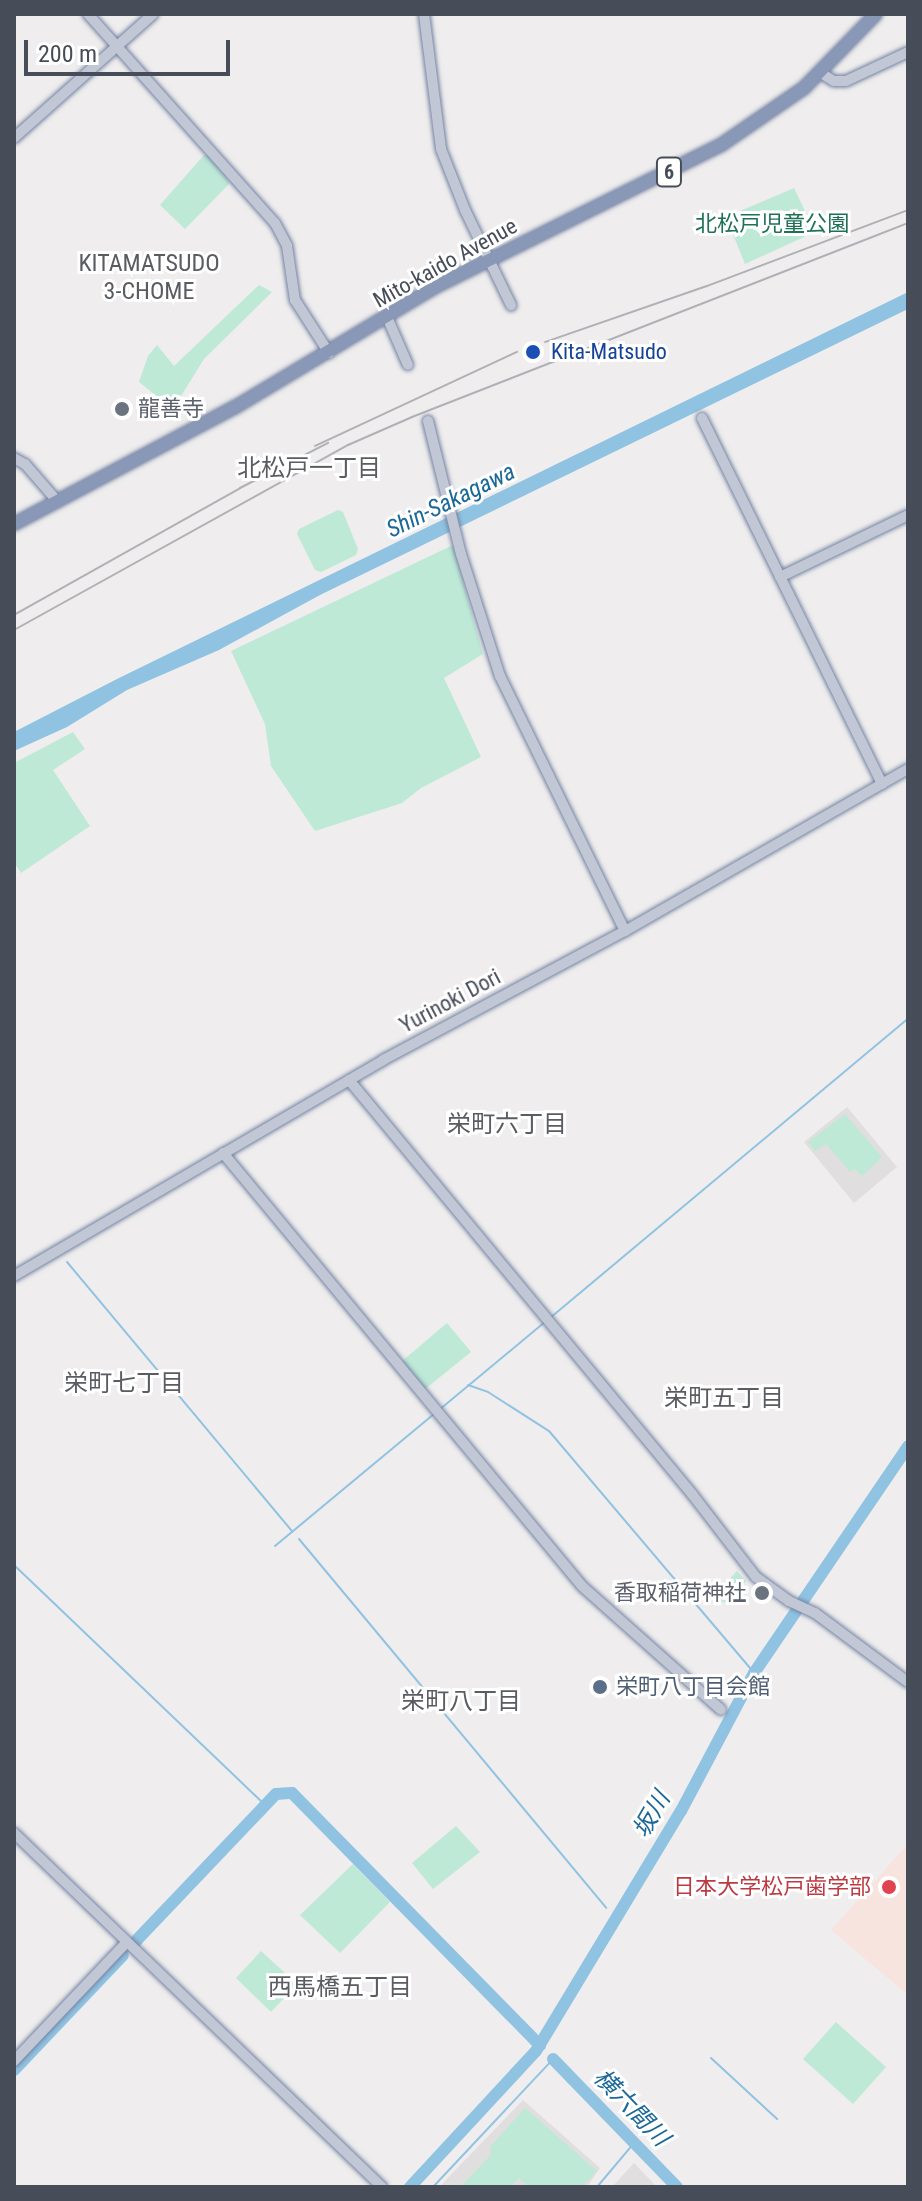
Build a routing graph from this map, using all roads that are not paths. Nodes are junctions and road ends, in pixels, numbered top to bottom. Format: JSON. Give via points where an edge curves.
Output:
{"nodes":[{"id":1,"x":88,"y":14,"type":"edge"},
{"id":2,"x":153,"y":14,"type":"edge"},
{"id":3,"x":424,"y":14,"type":"edge"},
{"id":4,"x":876,"y":14,"type":"edge"},
{"id":5,"x":117,"y":47,"type":"junction"},
{"id":6,"x":908,"y":52,"type":"edge"},
{"id":7,"x":821,"y":73,"type":"junction"},
{"id":8,"x":14,"y":138,"type":"edge"},
{"id":9,"x":489,"y":259,"type":"junction"},
{"id":10,"x":511,"y":305,"type":"dead end"},
{"id":11,"x":387,"y":317,"type":"junction"},
{"id":12,"x":329,"y":353,"type":"junction"},
{"id":13,"x":408,"y":365,"type":"dead end"},
{"id":14,"x":702,"y":418,"type":"dead end"},
{"id":15,"x":428,"y":421,"type":"dead end"},
{"id":16,"x":14,"y":458,"type":"edge"},
{"id":17,"x":58,"y":502,"type":"junction"},
{"id":18,"x":908,"y":515,"type":"edge"},
{"id":19,"x":14,"y":524,"type":"edge"},
{"id":20,"x":780,"y":577,"type":"junction"},
{"id":21,"x":908,"y":769,"type":"edge"},
{"id":22,"x":882,"y":784,"type":"junction"},
{"id":23,"x":625,"y":931,"type":"junction"},
{"id":24,"x":349,"y":1080,"type":"junction"},
{"id":25,"x":223,"y":1153,"type":"junction"},
{"id":26,"x":14,"y":1276,"type":"edge"},
{"id":27,"x":908,"y":1682,"type":"edge"},
{"id":28,"x":721,"y":1710,"type":"dead end"},
{"id":29,"x":14,"y":1833,"type":"edge"},
{"id":30,"x":129,"y":1946,"type":"junction"},
{"id":31,"x":14,"y":2061,"type":"edge"},
{"id":32,"x":382,"y":2187,"type":"edge"}],
"edges":[{"from":1,"to":5,"type":"street"},
{"from":2,"to":5,"type":"street"},
{"from":3,"to":9,"type":"street","via":[[441,149]]},
{"from":4,"to":7,"type":"highway","name":"Mito-kaido Avenue","number":"6"},
{"from":5,"to":8,"type":"street"},
{"from":5,"to":12,"type":"street","via":[[275,223],[287,246],[295,300]]},
{"from":6,"to":7,"type":"street","via":[[846,81]]},
{"from":7,"to":9,"type":"highway","name":"Mito-kaido Avenue","number":"6","via":[[721,145]]},
{"from":9,"to":10,"type":"street"},
{"from":9,"to":11,"type":"highway","name":"Mito-kaido Avenue","number":"6"},
{"from":11,"to":12,"type":"highway","name":"Mito-kaido Avenue","number":"6"},
{"from":11,"to":13,"type":"street"},
{"from":12,"to":17,"type":"highway","name":"Mito-kaido Avenue","number":"6"},
{"from":14,"to":20,"type":"street"},
{"from":15,"to":23,"type":"street","via":[[449,511],[500,676]]},
{"from":16,"to":17,"type":"street"},
{"from":17,"to":19,"type":"highway","name":"Mito-kaido Avenue","number":"6"},
{"from":18,"to":20,"type":"street"},
{"from":20,"to":22,"type":"street"},
{"from":21,"to":22,"type":"street","name":"Yurinoki Dori"},
{"from":22,"to":23,"type":"street","name":"Yurinoki Dori"},
{"from":23,"to":24,"type":"street","name":"Yurinoki Dori"},
{"from":24,"to":25,"type":"street","name":"Yurinoki Dori"},
{"from":24,"to":27,"type":"street","via":[[751,1571]]},
{"from":25,"to":26,"type":"street","name":"Yurinoki Dori"},
{"from":25,"to":28,"type":"street","via":[[582,1586]]},
{"from":29,"to":30,"type":"street"},
{"from":30,"to":31,"type":"street"},
{"from":30,"to":32,"type":"street"}]}
